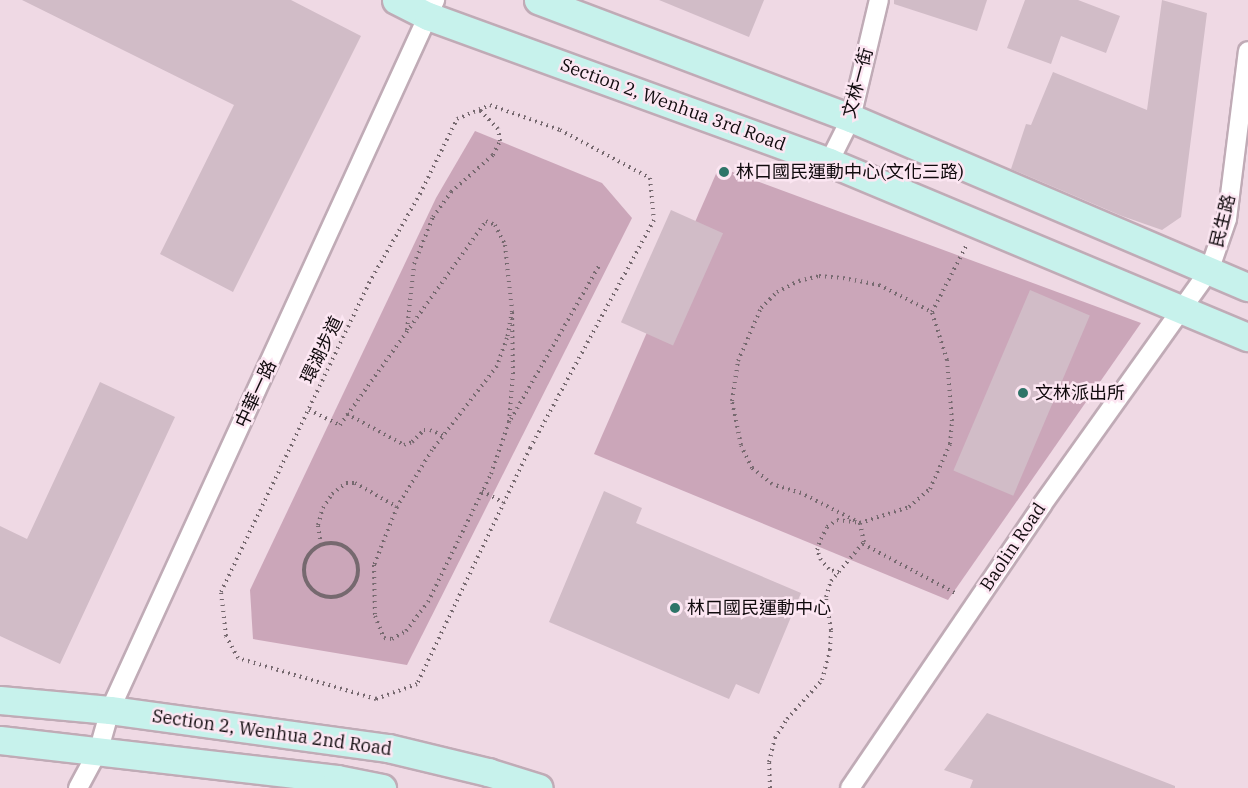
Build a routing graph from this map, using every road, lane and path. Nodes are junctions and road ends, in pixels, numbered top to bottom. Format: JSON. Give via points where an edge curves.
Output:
{"nodes":[{"id":1,"x":396,"y":0,"type":"edge"},
{"id":2,"x":538,"y":0,"type":"edge"},
{"id":3,"x":879,"y":0,"type":"edge"},
{"id":4,"x":432,"y":8,"type":"edge"},
{"id":5,"x":1248,"y":51,"type":"edge"},
{"id":6,"x":479,"y":109,"type":"junction"},
{"id":7,"x":850,"y":118,"type":"junction"},
{"id":8,"x":829,"y":162,"type":"junction"},
{"id":9,"x":978,"y":225,"type":"junction"},
{"id":10,"x":599,"y":266,"type":"dead end"},
{"id":11,"x":1209,"y":271,"type":"junction"},
{"id":12,"x":1248,"y":287,"type":"edge"},
{"id":13,"x":1180,"y":309,"type":"junction"},
{"id":14,"x":512,"y":310,"type":"junction"},
{"id":15,"x":932,"y":312,"type":"junction"},
{"id":16,"x":407,"y":331,"type":"junction"},
{"id":17,"x":1248,"y":337,"type":"edge"},
{"id":18,"x":309,"y":410,"type":"junction"},
{"id":19,"x":347,"y":414,"type":"junction"},
{"id":20,"x":509,"y":422,"type":"junction"},
{"id":21,"x":444,"y":436,"type":"junction"},
{"id":22,"x":482,"y":490,"type":"junction"},
{"id":23,"x":504,"y":503,"type":"junction"},
{"id":24,"x":397,"y":507,"type":"junction"},
{"id":25,"x":860,"y":523,"type":"junction"},
{"id":26,"x":863,"y":544,"type":"junction"},
{"id":27,"x":321,"y":545,"type":"junction"},
{"id":28,"x":839,"y":573,"type":"junction"},
{"id":29,"x":961,"y":596,"type":"dead end"},
{"id":30,"x":0,"y":700,"type":"edge"},
{"id":31,"x":110,"y":710,"type":"junction"},
{"id":32,"x":0,"y":740,"type":"edge"},
{"id":33,"x":99,"y":749,"type":"junction"},
{"id":34,"x":78,"y":788,"type":"edge"},
{"id":35,"x":382,"y":788,"type":"edge"},
{"id":36,"x":539,"y":788,"type":"edge"},
{"id":37,"x":770,"y":788,"type":"edge"},
{"id":38,"x":850,"y":788,"type":"edge"}],
"edges":[{"from":1,"to":4,"type":"street","name":"Section 2, Wenhua 3rd Road"},
{"from":2,"to":7,"type":"street"},
{"from":3,"to":7,"type":"street","name":"文林一街"},
{"from":4,"to":8,"type":"street","name":"Section 2, Wenhua 3rd Road"},
{"from":4,"to":31,"type":"street","name":"中華一路"},
{"from":5,"to":11,"type":"street","name":"民生路","via":[[1227,219]]},
{"from":6,"to":16,"type":"path","via":[[498,129],[501,141],[493,154],[451,192],[422,239],[412,273]]},
{"from":6,"to":18,"type":"path","name":"環湖步道","via":[[457,119],[369,283]]},
{"from":6,"to":23,"type":"path","name":"環湖步道","via":[[489,105],[560,130],[650,178],[654,220]]},
{"from":7,"to":8,"type":"street","name":"文林一街"},
{"from":7,"to":11,"type":"street"},
{"from":8,"to":9,"type":"street","name":"Section 2, Wenhua 3rd Road"},
{"from":9,"to":13,"type":"street","name":"Section 2, Wenhua 3rd Road"},
{"from":9,"to":15,"type":"path"},
{"from":10,"to":20,"type":"path"},
{"from":11,"to":12,"type":"street"},
{"from":11,"to":13,"type":"street","name":"民生路"},
{"from":13,"to":17,"type":"street","name":"Section 2, Wenhua 3rd Road"},
{"from":13,"to":38,"type":"street","name":"Baolin Road"},
{"from":14,"to":16,"type":"path","via":[[505,245],[495,225],[486,221]]},
{"from":14,"to":20,"type":"path"},
{"from":14,"to":21,"type":"path","via":[[497,366]]},
{"from":15,"to":25,"type":"path","via":[[947,360],[950,444],[930,489],[909,507]]},
{"from":15,"to":25,"type":"path","via":[[879,285],[819,276],[799,281],[777,292],[761,308],[738,361],[732,400],[741,445],[752,468],[772,484],[801,493]]},
{"from":16,"to":19,"type":"path"},
{"from":18,"to":19,"type":"path","via":[[340,425]]},
{"from":18,"to":23,"type":"path","name":"環湖步道","via":[[221,592],[226,636],[238,658],[376,699],[417,684]]},
{"from":19,"to":21,"type":"path","via":[[404,445],[424,430]]},
{"from":20,"to":22,"type":"path"},
{"from":21,"to":24,"type":"path"},
{"from":22,"to":23,"type":"path"},
{"from":22,"to":24,"type":"path","via":[[428,602],[406,631],[392,639],[384,638],[375,616],[374,565]]},
{"from":24,"to":27,"type":"path","via":[[355,483],[346,483],[323,508],[318,525]]},
{"from":25,"to":26,"type":"path"},
{"from":25,"to":28,"type":"path","via":[[837,520],[827,527],[816,550],[829,569]]},
{"from":26,"to":28,"type":"path"},
{"from":26,"to":29,"type":"path"},
{"from":27,"to":27,"type":"path","via":[[343,546],[355,557],[358,573],[351,588],[343,594],[325,596],[306,578],[307,560]]},
{"from":28,"to":37,"type":"path","via":[[831,581],[826,597],[831,640],[822,680],[775,738],[769,762]]},
{"from":30,"to":31,"type":"street","name":"Section 2, Wenhua 2nd Road"},
{"from":31,"to":33,"type":"street","name":"中華一路"},
{"from":31,"to":36,"type":"street","name":"Section 2, Wenhua 2nd Road","via":[[388,748]]},
{"from":32,"to":33,"type":"street","name":"Section 2, Wenhua 2nd Road"},
{"from":33,"to":34,"type":"street","name":"中華一路"},
{"from":33,"to":35,"type":"street","name":"Section 2, Wenhua 2nd Road"}]}
